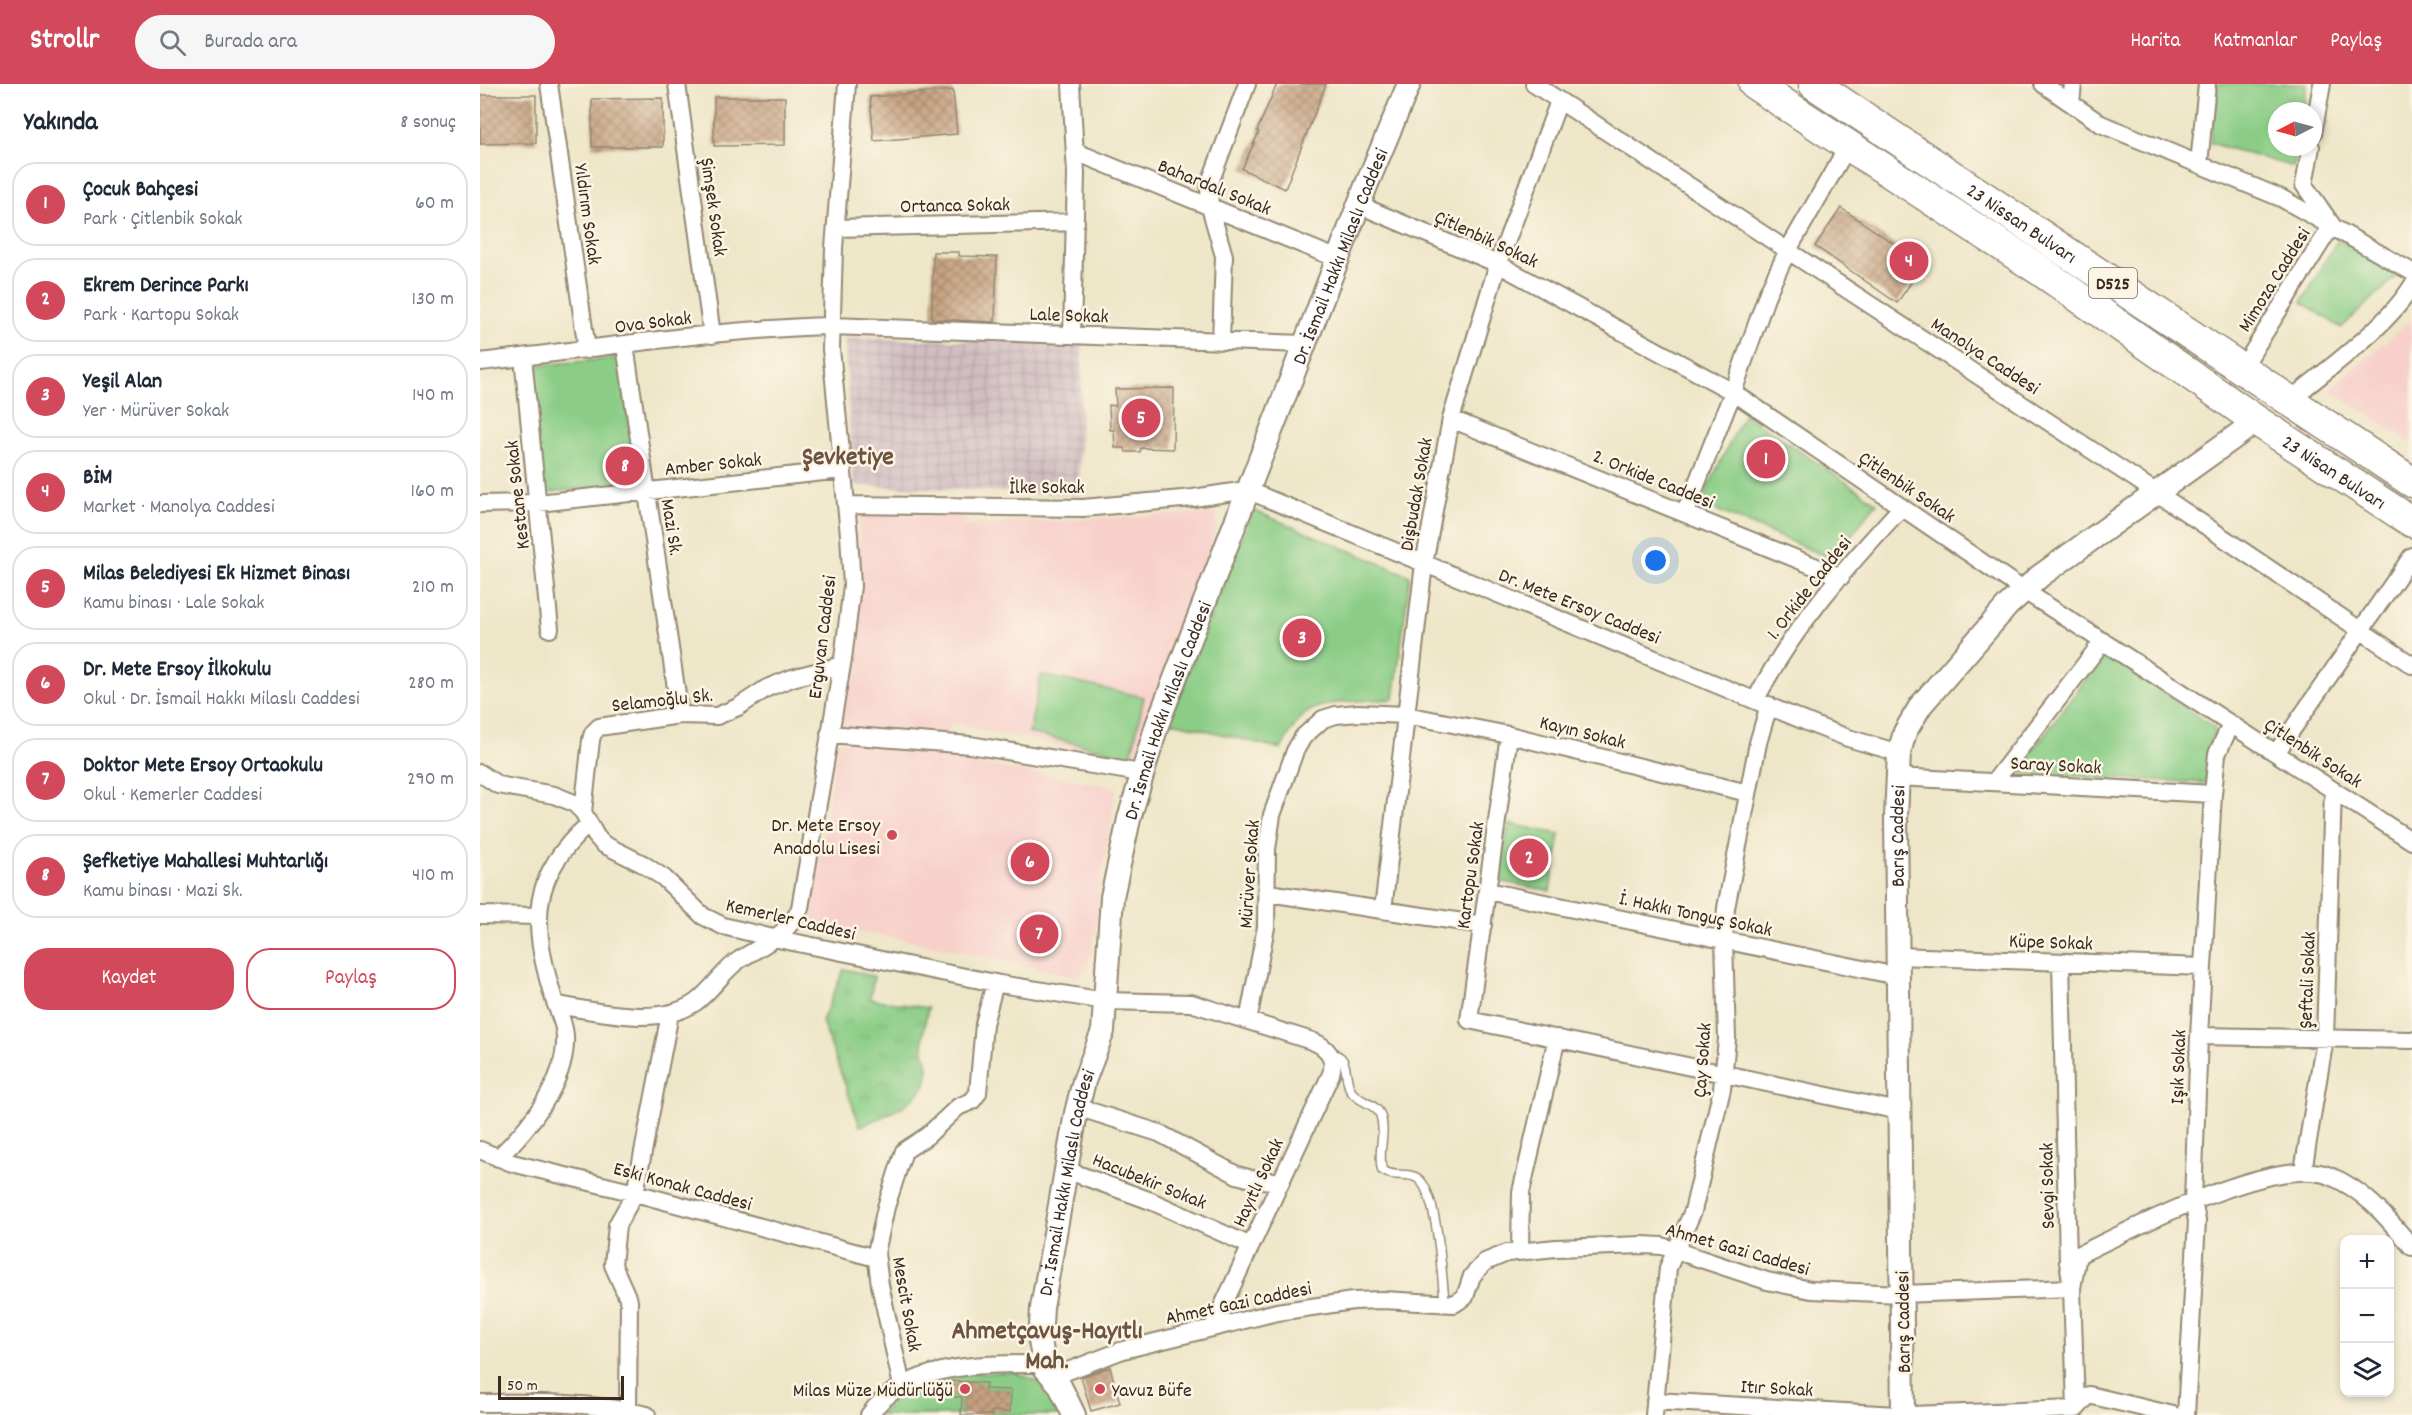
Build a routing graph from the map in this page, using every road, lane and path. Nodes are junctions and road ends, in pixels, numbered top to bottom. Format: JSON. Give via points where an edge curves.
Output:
{"nodes":[{"id":1,"x":549,"y":84,"type":"edge"},
{"id":2,"x":677,"y":84,"type":"edge"},
{"id":3,"x":847,"y":84,"type":"edge"},
{"id":4,"x":1071,"y":84,"type":"edge"},
{"id":5,"x":1409,"y":84,"type":"edge"},
{"id":6,"x":1534,"y":84,"type":"edge"},
{"id":7,"x":1754,"y":84,"type":"edge"},
{"id":8,"x":1814,"y":84,"type":"edge"},
{"id":9,"x":2043,"y":84,"type":"edge"},
{"id":10,"x":2073,"y":84,"type":"edge"},
{"id":11,"x":2208,"y":84,"type":"edge"},
{"id":12,"x":2322,"y":84,"type":"edge"},
{"id":13,"x":1243,"y":85,"type":"edge"},
{"id":14,"x":1559,"y":101,"type":"junction"},
{"id":15,"x":2319,"y":102,"type":"edge"},
{"id":16,"x":2071,"y":103,"type":"junction"},
{"id":17,"x":1848,"y":146,"type":"junction"},
{"id":18,"x":1076,"y":152,"type":"junction"},
{"id":19,"x":2309,"y":156,"type":"edge"},
{"id":20,"x":2199,"y":164,"type":"junction"},
{"id":21,"x":1359,"y":205,"type":"junction"},
{"id":22,"x":1210,"y":207,"type":"junction"},
{"id":23,"x":1076,"y":222,"type":"junction"},
{"id":24,"x":2332,"y":225,"type":"junction"},
{"id":25,"x":836,"y":228,"type":"junction"},
{"id":26,"x":1788,"y":250,"type":"junction"},
{"id":27,"x":1338,"y":259,"type":"junction"},
{"id":28,"x":1498,"y":264,"type":"junction"},
{"id":29,"x":2412,"y":272,"type":"edge"},
{"id":30,"x":2412,"y":286,"type":"edge"},
{"id":31,"x":831,"y":326,"type":"junction"},
{"id":32,"x":712,"y":335,"type":"junction"},
{"id":33,"x":1072,"y":335,"type":"junction"},
{"id":34,"x":1221,"y":341,"type":"junction"},
{"id":35,"x":1304,"y":344,"type":"junction"},
{"id":36,"x":625,"y":345,"type":"junction"},
{"id":37,"x":587,"y":350,"type":"junction"},
{"id":38,"x":524,"y":357,"type":"junction"},
{"id":39,"x":480,"y":362,"type":"edge"},
{"id":40,"x":2242,"y":369,"type":"junction"},
{"id":41,"x":1733,"y":392,"type":"junction"},
{"id":42,"x":2289,"y":401,"type":"junction"},
{"id":43,"x":1451,"y":419,"type":"junction"},
{"id":44,"x":2257,"y":421,"type":"junction"},
{"id":45,"x":842,"y":470,"type":"junction"},
{"id":46,"x":2412,"y":482,"type":"edge"},
{"id":47,"x":1247,"y":490,"type":"junction"},
{"id":48,"x":646,"y":492,"type":"junction"},
{"id":49,"x":2157,"y":493,"type":"junction"},
{"id":50,"x":538,"y":503,"type":"junction"},
{"id":51,"x":480,"y":504,"type":"edge"},
{"id":52,"x":846,"y":505,"type":"junction"},
{"id":53,"x":1902,"y":507,"type":"junction"},
{"id":54,"x":1685,"y":513,"type":"junction"},
{"id":55,"x":2412,"y":522,"type":"edge"},
{"id":56,"x":2412,"y":556,"type":"edge"},
{"id":57,"x":1424,"y":564,"type":"junction"},
{"id":58,"x":1841,"y":577,"type":"junction"},
{"id":59,"x":2023,"y":590,"type":"junction"},
{"id":60,"x":550,"y":629,"type":"dead end"},
{"id":61,"x":2361,"y":630,"type":"junction"},
{"id":62,"x":2103,"y":641,"type":"junction"},
{"id":63,"x":842,"y":665,"type":"junction"},
{"id":64,"x":2412,"y":665,"type":"edge"},
{"id":65,"x":1763,"y":702,"type":"junction"},
{"id":66,"x":680,"y":715,"type":"junction"},
{"id":67,"x":1406,"y":715,"type":"junction"},
{"id":68,"x":2231,"y":724,"type":"junction"},
{"id":69,"x":829,"y":734,"type":"junction"},
{"id":70,"x":1509,"y":735,"type":"junction"},
{"id":71,"x":1899,"y":753,"type":"junction"},
{"id":72,"x":2276,"y":753,"type":"junction"},
{"id":73,"x":480,"y":773,"type":"edge"},
{"id":74,"x":1141,"y":773,"type":"junction"},
{"id":75,"x":1897,"y":777,"type":"junction"},
{"id":76,"x":1994,"y":782,"type":"junction"},
{"id":77,"x":2333,"y":790,"type":"junction"},
{"id":78,"x":1748,"y":793,"type":"junction"},
{"id":79,"x":2212,"y":794,"type":"junction"},
{"id":80,"x":586,"y":818,"type":"junction"},
{"id":81,"x":2412,"y":841,"type":"edge"},
{"id":82,"x":1487,"y":891,"type":"junction"},
{"id":83,"x":1268,"y":893,"type":"junction"},
{"id":84,"x":1383,"y":910,"type":"junction"},
{"id":85,"x":480,"y":915,"type":"edge"},
{"id":86,"x":538,"y":916,"type":"junction"},
{"id":87,"x":1483,"y":925,"type":"junction"},
{"id":88,"x":773,"y":938,"type":"junction"},
{"id":89,"x":1724,"y":940,"type":"junction"},
{"id":90,"x":2061,"y":962,"type":"junction"},
{"id":91,"x":1897,"y":966,"type":"junction"},
{"id":92,"x":2203,"y":968,"type":"junction"},
{"id":93,"x":995,"y":983,"type":"junction"},
{"id":94,"x":1105,"y":1001,"type":"junction"},
{"id":95,"x":556,"y":1005,"type":"junction"},
{"id":96,"x":670,"y":1014,"type":"junction"},
{"id":97,"x":1248,"y":1021,"type":"junction"},
{"id":98,"x":2199,"y":1036,"type":"junction"},
{"id":99,"x":1557,"y":1038,"type":"junction"},
{"id":100,"x":2325,"y":1038,"type":"junction"},
{"id":101,"x":2412,"y":1040,"type":"edge"},
{"id":102,"x":1330,"y":1054,"type":"junction"},
{"id":103,"x":1725,"y":1074,"type":"junction"},
{"id":104,"x":1077,"y":1107,"type":"junction"},
{"id":105,"x":1899,"y":1111,"type":"junction"},
{"id":106,"x":480,"y":1150,"type":"edge"},
{"id":107,"x":498,"y":1158,"type":"junction"},
{"id":108,"x":1066,"y":1170,"type":"junction"},
{"id":109,"x":2303,"y":1171,"type":"junction"},
{"id":110,"x":1281,"y":1182,"type":"junction"},
{"id":111,"x":635,"y":1193,"type":"junction"},
{"id":112,"x":2193,"y":1201,"type":"junction"},
{"id":113,"x":1251,"y":1245,"type":"junction"},
{"id":114,"x":2412,"y":1247,"type":"edge"},
{"id":115,"x":1675,"y":1249,"type":"junction"},
{"id":116,"x":1520,"y":1251,"type":"junction"},
{"id":117,"x":876,"y":1258,"type":"junction"},
{"id":118,"x":2072,"y":1288,"type":"junction"},
{"id":119,"x":1901,"y":1294,"type":"junction"},
{"id":120,"x":1445,"y":1305,"type":"junction"},
{"id":121,"x":1213,"y":1327,"type":"junction"},
{"id":122,"x":1048,"y":1371,"type":"junction"},
{"id":123,"x":902,"y":1386,"type":"junction"},
{"id":124,"x":480,"y":1403,"type":"edge"},
{"id":125,"x":1654,"y":1408,"type":"edge"},
{"id":126,"x":2076,"y":1409,"type":"junction"},
{"id":127,"x":628,"y":1411,"type":"junction"},
{"id":128,"x":647,"y":1415,"type":"edge"},
{"id":129,"x":869,"y":1415,"type":"edge"},
{"id":130,"x":1074,"y":1415,"type":"edge"},
{"id":131,"x":1897,"y":1415,"type":"edge"},
{"id":132,"x":1903,"y":1415,"type":"edge"},
{"id":133,"x":1911,"y":1415,"type":"edge"},
{"id":134,"x":2173,"y":1415,"type":"edge"},
{"id":135,"x":2186,"y":1415,"type":"edge"}],
"edges":[{"from":1,"to":37,"type":"street","name":"Yıldırım Sokak"},
{"from":2,"to":32,"type":"street","name":"Şimşek Sokak"},
{"from":3,"to":25,"type":"street","name":"Erguvan Caddesi"},
{"from":4,"to":18,"type":"street"},
{"from":5,"to":21,"type":"street","name":"Dr. İsmail Hakkı Milaslı Caddesi"},
{"from":6,"to":14,"type":"street","name":"Manolya Caddesi"},
{"from":7,"to":17,"type":"highway","name":"23 Nissan Bulvarı","number":"D525"},
{"from":8,"to":40,"type":"highway","name":"23 Nissan Bulvarı","number":"D525"},
{"from":9,"to":16,"type":"street"},
{"from":10,"to":16,"type":"street"},
{"from":11,"to":20,"type":"street"},
{"from":12,"to":15,"type":"street"},
{"from":13,"to":22,"type":"street","via":[[1212,172]]},
{"from":14,"to":26,"type":"street","name":"Manolya Caddesi"},
{"from":14,"to":28,"type":"street","name":"Dişbudak Sokak"},
{"from":16,"to":20,"type":"street","via":[[2101,124]]},
{"from":17,"to":26,"type":"street"},
{"from":17,"to":44,"type":"highway","name":"23 Nissan Bulvarı","number":"D525","via":[[2041,271]]},
{"from":18,"to":22,"type":"street","name":"Bahardalı Sokak"},
{"from":18,"to":23,"type":"street"},
{"from":19,"to":24,"type":"street","name":"Mimoza Caddesi","via":[[2304,184]]},
{"from":20,"to":24,"type":"street","via":[[2281,198]]},
{"from":21,"to":27,"type":"street","name":"Dr. İsmail Hakkı Milaslı Caddesi"},
{"from":21,"to":28,"type":"street","name":"Çitlenbik Sokak"},
{"from":22,"to":27,"type":"street","name":"Bahardalı Sokak"},
{"from":22,"to":34,"type":"street","via":[[1224,256]]},
{"from":23,"to":25,"type":"street","name":"Ortanca Sokak"},
{"from":23,"to":33,"type":"street"},
{"from":24,"to":29,"type":"street"},
{"from":24,"to":40,"type":"street","name":"Mimoza Caddesi"},
{"from":25,"to":31,"type":"street","name":"Erguvan Caddesi"},
{"from":26,"to":41,"type":"street","via":[[1763,305]]},
{"from":26,"to":49,"type":"street","name":"Manolya Caddesi"},
{"from":27,"to":35,"type":"street","name":"Dr. İsmail Hakkı Milaslı Caddesi"},
{"from":28,"to":41,"type":"street","name":"Çitlenbik Sokak"},
{"from":28,"to":43,"type":"street","name":"Dişbudak Sokak"},
{"from":30,"to":42,"type":"street","via":[[2368,334]]},
{"from":31,"to":32,"type":"street","name":"Ova Sokak"},
{"from":31,"to":33,"type":"street","name":"Lale Sokak"},
{"from":31,"to":45,"type":"street","name":"Erguvan Caddesi"},
{"from":32,"to":36,"type":"street","name":"Ova Sokak"},
{"from":33,"to":34,"type":"street","name":"Lale Sokak"},
{"from":34,"to":35,"type":"street","name":"Lale Sokak"},
{"from":35,"to":47,"type":"street","name":"Dr. İsmail Hakkı Milaslı Caddesi"},
{"from":36,"to":37,"type":"street","name":"Ova Sokak"},
{"from":36,"to":48,"type":"street","name":"Mazi Sk."},
{"from":37,"to":38,"type":"street","name":"Ova Sokak"},
{"from":38,"to":39,"type":"street","name":"Ova Sokak"},
{"from":38,"to":50,"type":"street","name":"Kestane Sokak"},
{"from":40,"to":42,"type":"highway","name":"23 Nissan Bulvarı","number":"D525"},
{"from":41,"to":53,"type":"street","name":"Çitlenbik Sokak"},
{"from":41,"to":54,"type":"street"},
{"from":42,"to":46,"type":"highway","name":"23 Nissan Bulvarı","number":"D525"},
{"from":43,"to":54,"type":"street","name":"2. Orkide Caddesi"},
{"from":43,"to":57,"type":"street","name":"Dişbudak Sokak"},
{"from":44,"to":49,"type":"street","name":"Barış Caddesi"},
{"from":44,"to":55,"type":"highway","name":"23 Nisan Bulvarı","number":"D525"},
{"from":45,"to":48,"type":"street","name":"Amber Sokak"},
{"from":45,"to":52,"type":"street","name":"Erguvan Caddesi"},
{"from":47,"to":52,"type":"street","name":"İlke Sokak","via":[[1083,508]]},
{"from":47,"to":57,"type":"street","name":"Dr. Mete Ersoy Caddesi"},
{"from":47,"to":74,"type":"street","name":"Dr. İsmail Hakkı Milaslı Caddesi"},
{"from":48,"to":50,"type":"street","name":"Amber Sokak"},
{"from":48,"to":66,"type":"street","name":"Mazi Sk."},
{"from":49,"to":59,"type":"street","name":"Barış Caddesi"},
{"from":49,"to":61,"type":"street","name":"Manolya Caddesi"},
{"from":50,"to":51,"type":"street","name":"Amber Sokak"},
{"from":50,"to":60,"type":"street","name":"Kestane Sokak"},
{"from":52,"to":63,"type":"street","name":"Erguvan Caddesi","via":[[852,586]]},
{"from":53,"to":58,"type":"street","name":"1. Orkide Caddesi"},
{"from":53,"to":59,"type":"street","name":"Çitlenbik Sokak"},
{"from":54,"to":58,"type":"street","name":"2. Orkide Caddesi"},
{"from":56,"to":61,"type":"street"},
{"from":57,"to":65,"type":"street","name":"Dr. Mete Ersoy Caddesi"},
{"from":57,"to":67,"type":"street","name":"Dişbudak Sokak"},
{"from":58,"to":65,"type":"street","name":"1. Orkide Caddesi","via":[[1772,669]]},
{"from":59,"to":62,"type":"street","name":"Çitlenbik Sokak"},
{"from":59,"to":71,"type":"street","name":"Barış Caddesi","via":[[1921,705],[1905,732]]},
{"from":61,"to":64,"type":"street","name":"Manolya Caddesi"},
{"from":61,"to":72,"type":"street"},
{"from":62,"to":68,"type":"street","name":"Çitlenbik Sokak"},
{"from":62,"to":76,"type":"street"},
{"from":63,"to":66,"type":"street","name":"Selamoğlu Sk.","via":[[767,688],[728,713]]},
{"from":63,"to":69,"type":"street","name":"Erguvan Caddesi"},
{"from":65,"to":71,"type":"street","name":"Dr. Mete Ersoy Caddesi","via":[[1848,738]]},
{"from":65,"to":78,"type":"street","name":"Çay Sokak"},
{"from":66,"to":80,"type":"street","name":"Selamoğlu Sk.","via":[[596,729],[591,740]]},
{"from":67,"to":70,"type":"street","name":"Kayın Sokak"},
{"from":67,"to":83,"type":"street","name":"Mürüver Sokak","via":[[1336,715],[1323,719],[1303,737],[1272,815],[1267,849]]},
{"from":67,"to":84,"type":"street","name":"Dişbudak Sokak"},
{"from":68,"to":72,"type":"street","name":"Çitlenbik Sokak"},
{"from":68,"to":79,"type":"street","name":"Işık Sokak","via":[[2217,754]]},
{"from":69,"to":74,"type":"street","via":[[970,745]]},
{"from":69,"to":88,"type":"street","name":"Erguvan Caddesi","via":[[800,908],[796,919]]},
{"from":70,"to":78,"type":"street","name":"Kayın Sokak"},
{"from":70,"to":82,"type":"street","name":"Kartopu Sokak"},
{"from":71,"to":75,"type":"street","name":"Barış Caddesi"},
{"from":72,"to":77,"type":"street","name":"Çitlenbik Sokak"},
{"from":73,"to":80,"type":"street","name":"Kemerler Caddesi","via":[[498,785],[565,798]]},
{"from":74,"to":94,"type":"street","name":"Dr. İsmail Hakkı Milaslı Caddesi","via":[[1112,897]]},
{"from":75,"to":76,"type":"street","name":"Saray Sokak"},
{"from":75,"to":91,"type":"street","name":"Barış Caddesi"},
{"from":76,"to":79,"type":"street","name":"Saray Sokak"},
{"from":77,"to":81,"type":"street","name":"Çitlenbik Sokak"},
{"from":77,"to":100,"type":"street","name":"Şeftali Sokak"},
{"from":78,"to":89,"type":"street","name":"Çay Sokak","via":[[1726,908]]},
{"from":79,"to":92,"type":"street","name":"Işık Sokak"},
{"from":80,"to":86,"type":"street","via":[[552,867],[538,902]]},
{"from":80,"to":88,"type":"street","name":"Kemerler Caddesi","via":[[603,844],[664,879],[703,916],[723,926]]},
{"from":82,"to":87,"type":"street","name":"Kartopu Sokak"},
{"from":82,"to":89,"type":"street","name":"İ. Hakkı Tonguç Sokak"},
{"from":83,"to":84,"type":"street"},
{"from":83,"to":97,"type":"street","name":"Mürüver Sokak","via":[[1263,948]]},
{"from":84,"to":87,"type":"street"},
{"from":85,"to":86,"type":"street"},
{"from":86,"to":95,"type":"street","via":[[544,964]]},
{"from":87,"to":99,"type":"street","name":"Kartopu Sokak","via":[[1469,1020]]},
{"from":88,"to":93,"type":"street","name":"Kemerler Caddesi"},
{"from":88,"to":96,"type":"street","name":"Erguvan Caddesi","via":[[735,963],[695,1003]]},
{"from":89,"to":91,"type":"street","name":"İ. Hakkı Tonguç Sokak"},
{"from":89,"to":103,"type":"street","name":"Çay Sokak"},
{"from":90,"to":91,"type":"street","name":"Küpe Sokak"},
{"from":90,"to":92,"type":"street","name":"Küpe Sokak"},
{"from":90,"to":118,"type":"street","name":"Sevgi Sokak","via":[[2068,1262]]},
{"from":91,"to":105,"type":"street","name":"Barış Caddesi"},
{"from":92,"to":98,"type":"street","name":"Işık Sokak"},
{"from":93,"to":94,"type":"street","name":"Kemerler Caddesi"},
{"from":93,"to":117,"type":"street","name":"Mescit Sokak","via":[[984,1024],[978,1094],[904,1151],[886,1207]]},
{"from":94,"to":97,"type":"street","name":"Kemerler Caddesi","via":[[1191,1003]]},
{"from":94,"to":104,"type":"street","name":"Dr. İsmail Hakkı Milaslı Caddesi","via":[[1101,1038]]},
{"from":95,"to":96,"type":"street","name":"Erguvan Caddesi","via":[[628,1015]]},
{"from":95,"to":107,"type":"street","via":[[566,1039],[552,1090],[526,1128]]},
{"from":96,"to":111,"type":"street"},
{"from":97,"to":102,"type":"street","name":"Kemerler Caddesi","via":[[1312,1041]]},
{"from":98,"to":100,"type":"street"},
{"from":98,"to":112,"type":"street","name":"Işık Sokak"},
{"from":99,"to":103,"type":"street"},
{"from":99,"to":116,"type":"street","via":[[1521,1192]]},
{"from":100,"to":101,"type":"street"},
{"from":100,"to":109,"type":"street","name":"Şeftali Sokak"},
{"from":102,"to":110,"type":"street","name":"Hayıtlı Sokak","via":[[1331,1074]]},
{"from":102,"to":120,"type":"lane","via":[[1342,1060],[1351,1092],[1379,1113],[1382,1170],[1389,1175],[1419,1178],[1429,1195],[1436,1222]]},
{"from":103,"to":105,"type":"street"},
{"from":103,"to":115,"type":"street","name":"Çay Sokak","via":[[1698,1195]]},
{"from":104,"to":108,"type":"street","name":"Dr. İsmail Hakkı Milaslı Caddesi"},
{"from":104,"to":110,"type":"street","via":[[1160,1133],[1237,1175]]},
{"from":105,"to":119,"type":"street","name":"Barış Caddesi"},
{"from":106,"to":107,"type":"street","name":"Eski Konak Caddesi"},
{"from":107,"to":111,"type":"street","name":"Eski Konak Caddesi"},
{"from":108,"to":113,"type":"street","name":"Hacubekir Sokak","via":[[1151,1201]]},
{"from":108,"to":122,"type":"street","name":"Dr. İsmail Hakkı Milaslı Caddesi","via":[[1042,1308],[1040,1341]]},
{"from":109,"to":112,"type":"street","via":[[2280,1174]]},
{"from":109,"to":114,"type":"street","via":[[2330,1175],[2367,1197]]},
{"from":110,"to":113,"type":"street","name":"Hayıtlı Sokak"},
{"from":111,"to":117,"type":"street","name":"Eski Konak Caddesi"},
{"from":111,"to":127,"type":"street","via":[[617,1225],[613,1265],[629,1301]]},
{"from":112,"to":118,"type":"street","via":[[2078,1255]]},
{"from":112,"to":135,"type":"street","name":"Işık Sokak","via":[[2198,1221]]},
{"from":113,"to":121,"type":"street","name":"Hayıtlı Sokak"},
{"from":115,"to":116,"type":"street","name":"Ahmet Gazi Caddesi","via":[[1643,1245]]},
{"from":115,"to":119,"type":"street","name":"Ahmet Gazi Caddesi","via":[[1790,1286]]},
{"from":115,"to":125,"type":"street","name":"Çay Sokak","via":[[1668,1268]]},
{"from":116,"to":120,"type":"street","name":"Ahmet Gazi Caddesi","via":[[1485,1262],[1472,1276],[1466,1297]]},
{"from":117,"to":123,"type":"street","name":"Mescit Sokak"},
{"from":118,"to":119,"type":"street","name":"Ahmet Gazi Caddesi"},
{"from":118,"to":126,"type":"street","name":"Sevgi Sokak"},
{"from":119,"to":132,"type":"street","name":"Barış Caddesi"},
{"from":120,"to":121,"type":"street","name":"Ahmet Gazi Caddesi","via":[[1353,1301],[1277,1312]]},
{"from":121,"to":122,"type":"street","name":"Ahmet Gazi Caddesi"},
{"from":122,"to":123,"type":"street","via":[[995,1364],[954,1368]]},
{"from":122,"to":130,"type":"street"},
{"from":123,"to":129,"type":"street","via":[[878,1403]]},
{"from":124,"to":127,"type":"street","via":[[559,1404]]},
{"from":125,"to":131,"type":"street","name":"Itır Sokak"},
{"from":126,"to":133,"type":"street"},
{"from":126,"to":134,"type":"street","via":[[2089,1395]]},
{"from":127,"to":128,"type":"street"}]}
